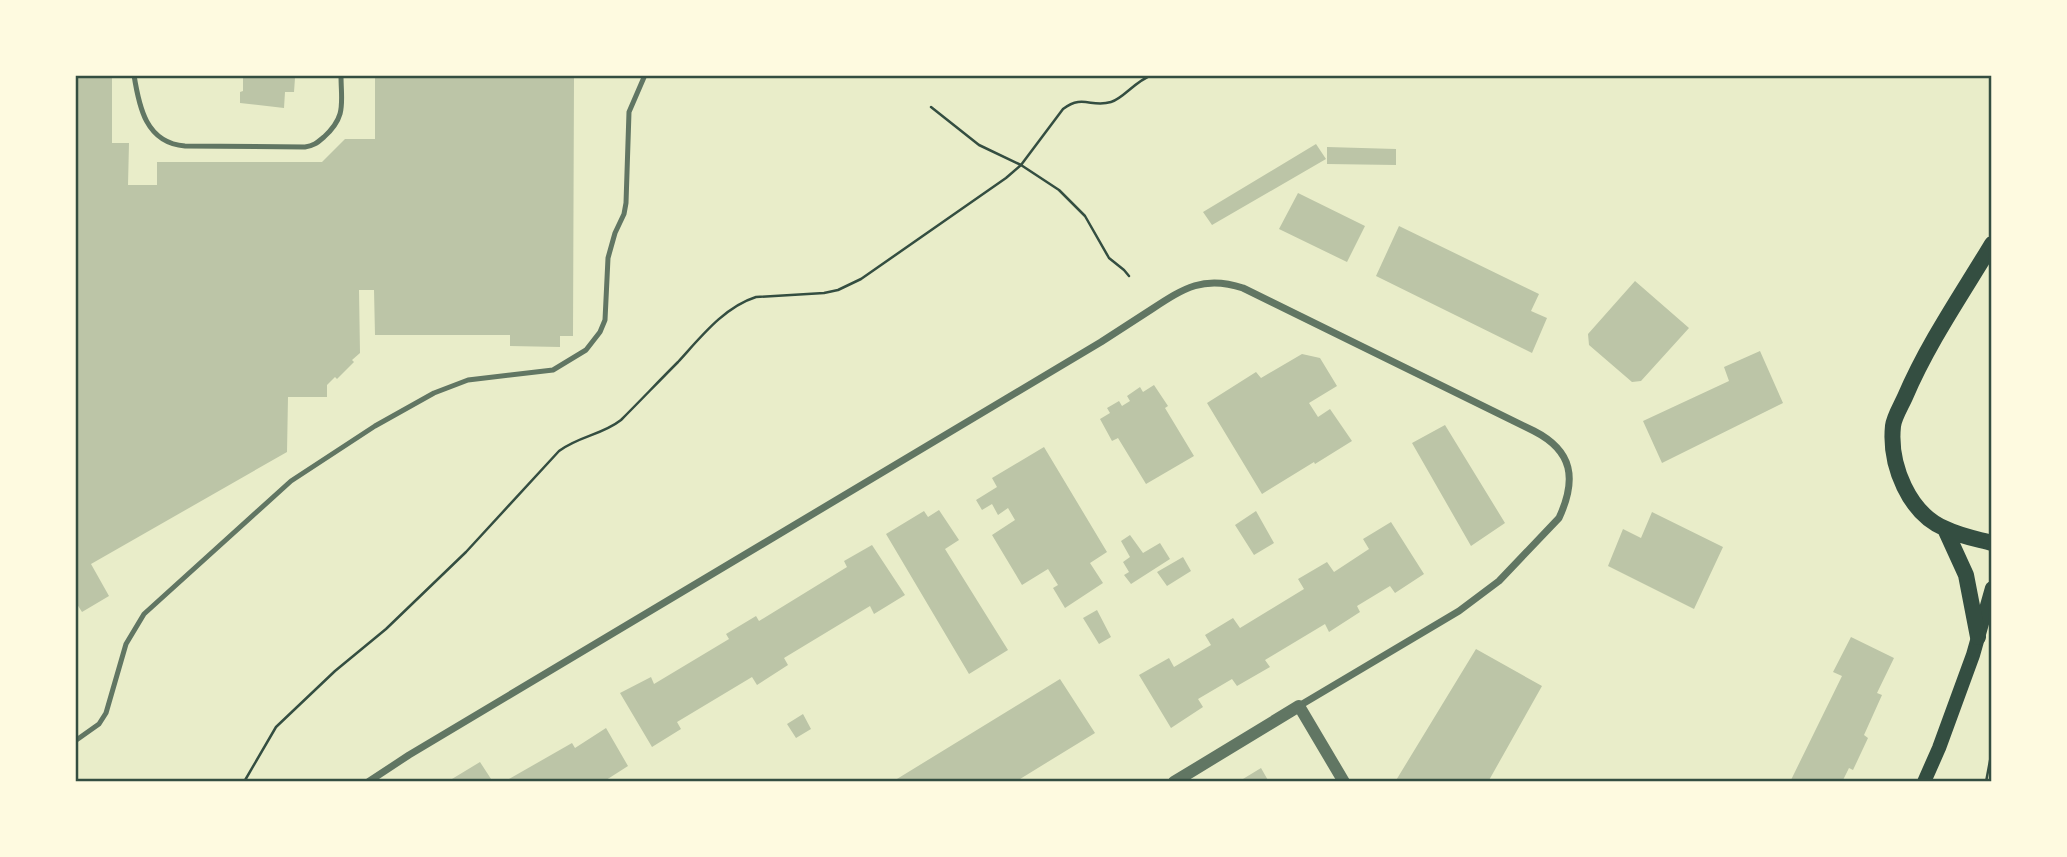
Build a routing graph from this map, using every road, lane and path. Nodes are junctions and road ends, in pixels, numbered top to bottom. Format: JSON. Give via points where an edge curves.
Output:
{"nodes":[{"id":1,"x":134,"y":75,"type":"edge"},
{"id":2,"x":341,"y":75,"type":"edge"},
{"id":3,"x":645,"y":75,"type":"edge"},
{"id":4,"x":1152,"y":75,"type":"edge"},
{"id":5,"x":931,"y":107,"type":"dead end"},
{"id":6,"x":1021,"y":165,"type":"junction"},
{"id":7,"x":1992,"y":244,"type":"edge"},
{"id":8,"x":1129,"y":276,"type":"dead end"},
{"id":9,"x":1945,"y":529,"type":"junction"},
{"id":10,"x":1992,"y":543,"type":"edge"},
{"id":11,"x":1992,"y":588,"type":"edge"},
{"id":12,"x":1978,"y":637,"type":"junction"},
{"id":13,"x":1299,"y":706,"type":"junction"},
{"id":14,"x":75,"y":741,"type":"edge"},
{"id":15,"x":1992,"y":750,"type":"edge"},
{"id":16,"x":244,"y":782,"type":"edge"},
{"id":17,"x":368,"y":782,"type":"edge"},
{"id":18,"x":1174,"y":782,"type":"edge"},
{"id":19,"x":1344,"y":782,"type":"edge"},
{"id":20,"x":1924,"y":782,"type":"edge"},
{"id":21,"x":1986,"y":782,"type":"edge"}],
"edges":[{"from":1,"to":2,"type":"lane","via":[[141,113],[170,145],[311,146],[336,126],[341,111]]},
{"from":3,"to":14,"type":"lane","via":[[629,112],[626,203],[608,258],[605,320],[586,350],[553,370],[468,380],[434,393],[291,481],[144,614],[126,644],[106,713]]},
{"from":4,"to":6,"type":"path","via":[[1114,101],[1070,104]]},
{"from":5,"to":6,"type":"path","via":[[979,145]]},
{"from":6,"to":8,"type":"path","via":[[1059,190],[1085,216],[1109,258]]},
{"from":6,"to":16,"type":"path","via":[[861,279],[824,293],[757,297],[729,311],[621,420],[559,451],[466,552],[276,727]]},
{"from":7,"to":9,"type":"main road","via":[[1920,363],[1893,425],[1898,468],[1908,496]]},
{"from":9,"to":10,"type":"main road"},
{"from":9,"to":12,"type":"main road","via":[[1966,575]]},
{"from":11,"to":12,"type":"main road"},
{"from":12,"to":20,"type":"main road"},
{"from":13,"to":17,"type":"street","via":[[1459,611],[1499,580],[1559,518],[1569,476],[1565,457],[1548,439],[1243,288],[1210,282],[1181,290]]},
{"from":13,"to":18,"type":"street"},
{"from":13,"to":19,"type":"street"},
{"from":15,"to":21,"type":"path"}]}
